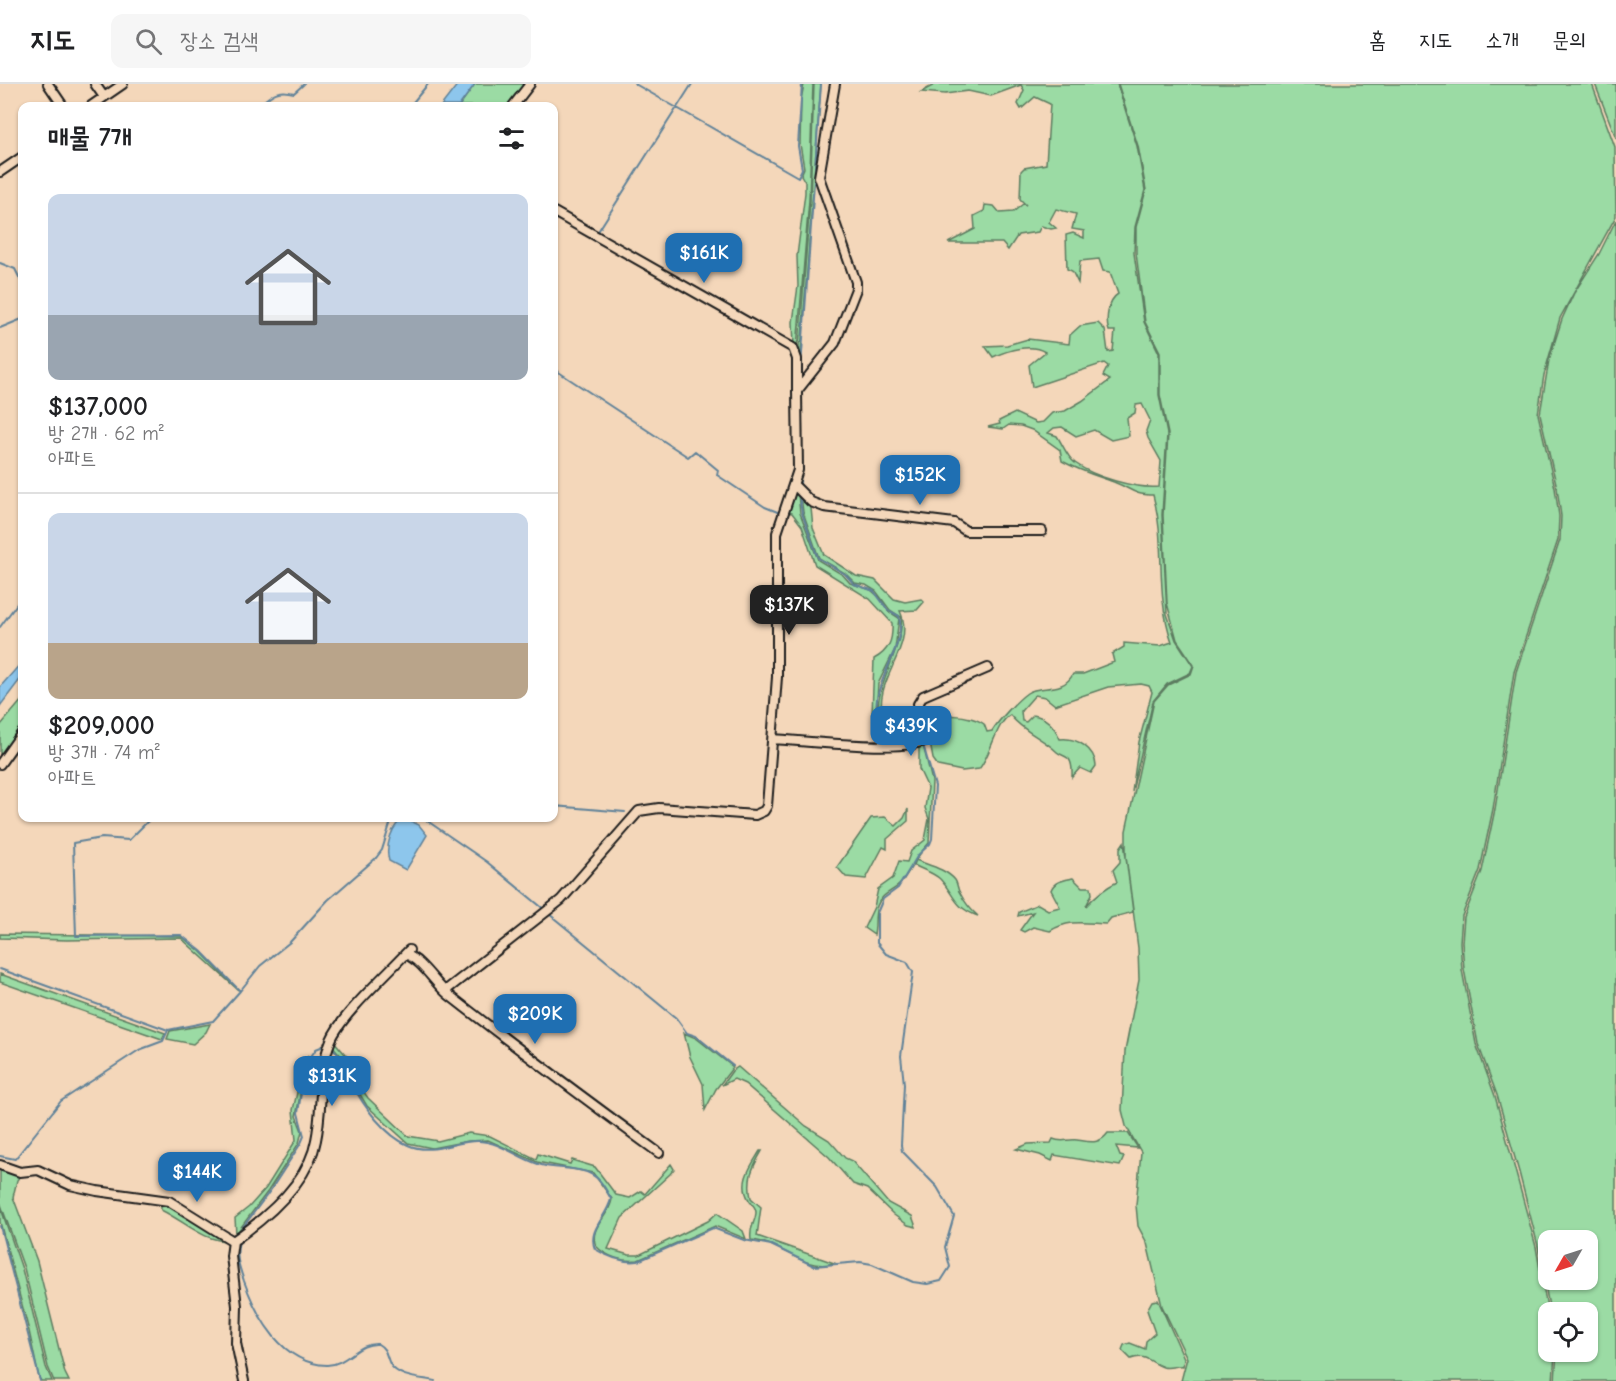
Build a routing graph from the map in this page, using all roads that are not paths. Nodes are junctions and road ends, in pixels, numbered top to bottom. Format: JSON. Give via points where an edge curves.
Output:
{"nodes":[{"id":1,"x":48,"y":84,"type":"edge"},
{"id":2,"x":95,"y":84,"type":"edge"},
{"id":3,"x":123,"y":84,"type":"edge"},
{"id":4,"x":530,"y":84,"type":"edge"},
{"id":5,"x":835,"y":84,"type":"edge"},
{"id":6,"x":104,"y":97,"type":"junction"},
{"id":7,"x":60,"y":102,"type":"edge"},
{"id":8,"x":97,"y":102,"type":"edge"},
{"id":9,"x":516,"y":102,"type":"edge"},
{"id":10,"x":18,"y":160,"type":"edge"},
{"id":11,"x":0,"y":172,"type":"edge"},
{"id":12,"x":558,"y":214,"type":"edge"},
{"id":13,"x":797,"y":391,"type":"junction"},
{"id":14,"x":794,"y":485,"type":"junction"},
{"id":15,"x":1042,"y":531,"type":"dead end"},
{"id":16,"x":988,"y":668,"type":"dead end"},
{"id":17,"x":18,"y":739,"type":"edge"},
{"id":18,"x":773,"y":739,"type":"junction"},
{"id":19,"x":0,"y":764,"type":"edge"},
{"id":20,"x":445,"y":991,"type":"junction"},
{"id":21,"x":659,"y":1153,"type":"dead end"},
{"id":22,"x":0,"y":1165,"type":"edge"},
{"id":23,"x":233,"y":1241,"type":"junction"},
{"id":24,"x":244,"y":1381,"type":"edge"}],
"edges":[{"from":1,"to":7,"type":"street"},
{"from":2,"to":6,"type":"street"},
{"from":3,"to":6,"type":"street"},
{"from":4,"to":9,"type":"street"},
{"from":5,"to":13,"type":"street","via":[[819,177],[856,289],[835,342]]},
{"from":6,"to":8,"type":"street"},
{"from":10,"to":11,"type":"street"},
{"from":12,"to":13,"type":"street","via":[[793,348]]},
{"from":13,"to":14,"type":"street","via":[[798,470]]},
{"from":14,"to":15,"type":"street","via":[[811,502],[824,507],[954,523],[966,531]]},
{"from":14,"to":18,"type":"street","via":[[777,533]]},
{"from":16,"to":18,"type":"street","via":[[922,696],[918,704],[928,739],[921,743]]},
{"from":17,"to":19,"type":"street"},
{"from":18,"to":20,"type":"street","via":[[764,811],[756,815],[659,808],[639,811],[561,900]]},
{"from":20,"to":21,"type":"street","via":[[585,1101]]},
{"from":20,"to":23,"type":"street","via":[[407,952],[337,1029],[330,1042],[316,1141],[300,1175],[274,1210]]},
{"from":22,"to":23,"type":"street","via":[[20,1172],[38,1170],[70,1185],[97,1191],[169,1201]]},
{"from":23,"to":24,"type":"street","via":[[236,1343]]}]}
